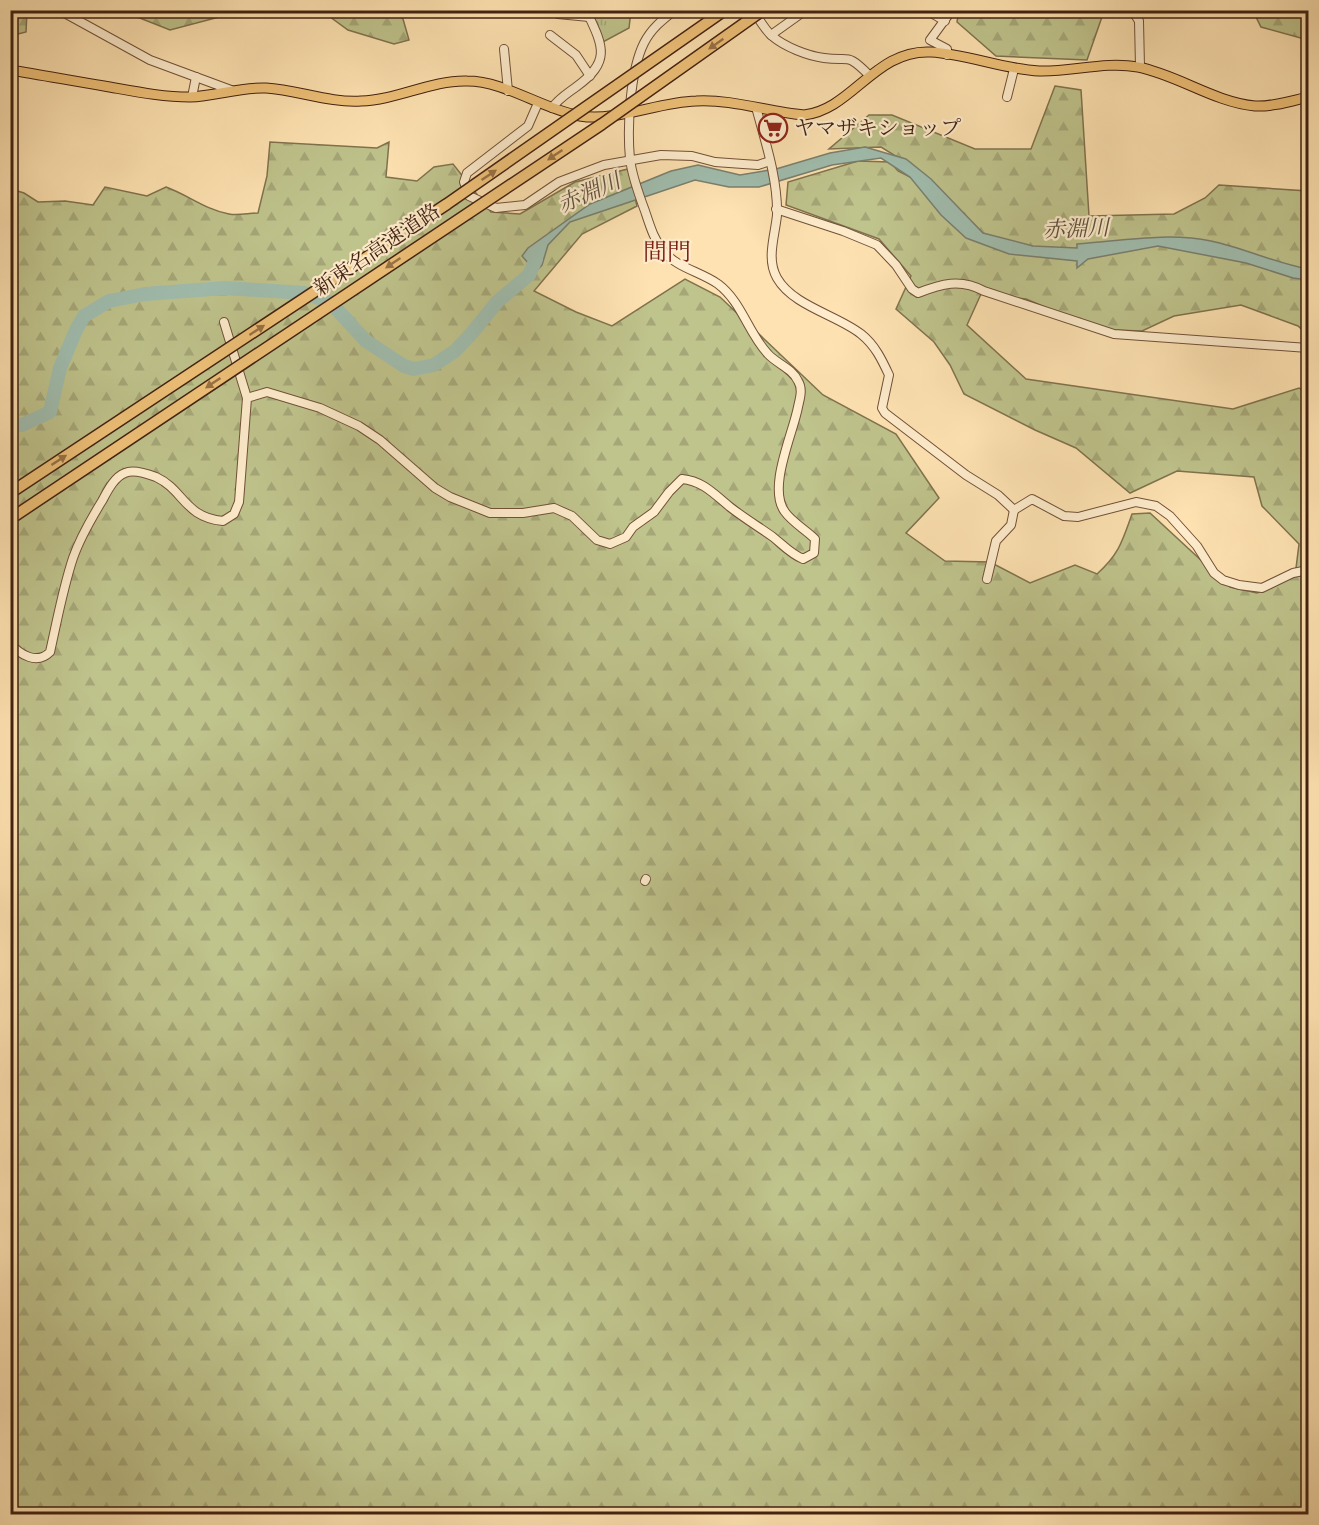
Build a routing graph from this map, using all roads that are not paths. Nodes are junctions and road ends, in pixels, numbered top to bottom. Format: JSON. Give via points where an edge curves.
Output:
{"nodes":[{"id":1,"x":59,"y":10,"type":"edge"},
{"id":2,"x":552,"y":10,"type":"edge"},
{"id":3,"x":675,"y":10,"type":"edge"},
{"id":4,"x":725,"y":10,"type":"edge"},
{"id":5,"x":753,"y":10,"type":"edge"},
{"id":6,"x":763,"y":10,"type":"edge"},
{"id":7,"x":806,"y":10,"type":"edge"},
{"id":8,"x":952,"y":10,"type":"edge"},
{"id":9,"x":1132,"y":10,"type":"edge"},
{"id":10,"x":588,"y":14,"type":"edge"},
{"id":11,"x":933,"y":14,"type":"dead end"},
{"id":12,"x":945,"y":21,"type":"junction"},
{"id":13,"x":550,"y":35,"type":"dead end"},
{"id":14,"x":771,"y":35,"type":"junction"},
{"id":15,"x":504,"y":49,"type":"dead end"},
{"id":16,"x":947,"y":55,"type":"junction"},
{"id":17,"x":1140,"y":67,"type":"junction"},
{"id":18,"x":1014,"y":69,"type":"junction"},
{"id":19,"x":10,"y":70,"type":"edge"},
{"id":20,"x":869,"y":75,"type":"junction"},
{"id":21,"x":590,"y":76,"type":"junction"},
{"id":22,"x":196,"y":77,"type":"junction"},
{"id":23,"x":231,"y":90,"type":"junction"},
{"id":24,"x":508,"y":91,"type":"junction"},
{"id":25,"x":192,"y":97,"type":"junction"},
{"id":26,"x":1007,"y":97,"type":"dead end"},
{"id":27,"x":1308,"y":97,"type":"edge"},
{"id":28,"x":538,"y":103,"type":"junction"},
{"id":29,"x":756,"y":107,"type":"junction"},
{"id":30,"x":552,"y":108,"type":"junction"},
{"id":31,"x":629,"y":112,"type":"junction"},
{"id":32,"x":630,"y":161,"type":"junction"},
{"id":33,"x":771,"y":164,"type":"junction"},
{"id":34,"x":776,"y":209,"type":"junction"},
{"id":35,"x":224,"y":322,"type":"dead end"},
{"id":36,"x":1308,"y":348,"type":"edge"},
{"id":37,"x":247,"y":398,"type":"junction"},
{"id":38,"x":10,"y":493,"type":"edge"},
{"id":39,"x":1014,"y":510,"type":"junction"},
{"id":40,"x":10,"y":519,"type":"edge"},
{"id":41,"x":1308,"y":570,"type":"edge"},
{"id":42,"x":987,"y":579,"type":"dead end"},
{"id":43,"x":10,"y":643,"type":"edge"}],
"edges":[{"from":1,"to":22,"type":"street","via":[[130,51]]},
{"from":2,"to":10,"type":"street","via":[[558,14]]},
{"from":3,"to":31,"type":"street","via":[[660,21],[643,44]]},
{"from":38,"to":4,"type":"highway","name":"新東名高速道路","one_way":true,"bridge":true,"via":[[447,204]]},
{"from":5,"to":14,"type":"street"},
{"from":6,"to":40,"type":"highway","name":"新東名高速道路","one_way":true,"bridge":true,"via":[[593,130]]},
{"from":7,"to":14,"type":"street"},
{"from":8,"to":12,"type":"street"},
{"from":9,"to":17,"type":"street","via":[[1139,21]]},
{"from":10,"to":21,"type":"street","via":[[602,50],[600,62]]},
{"from":11,"to":12,"type":"street"},
{"from":12,"to":16,"type":"street","via":[[930,40],[946,49]]},
{"from":13,"to":21,"type":"street","via":[[576,52]]},
{"from":14,"to":20,"type":"street","via":[[805,53],[847,58]]},
{"from":15,"to":24,"type":"street"},
{"from":16,"to":18,"type":"main road"},
{"from":16,"to":20,"type":"main road","via":[[914,53]]},
{"from":17,"to":18,"type":"main road"},
{"from":17,"to":27,"type":"main road","via":[[1241,104],[1277,105]]},
{"from":18,"to":26,"type":"street"},
{"from":19,"to":25,"type":"main road","via":[[146,94]]},
{"from":20,"to":29,"type":"main road","via":[[832,106],[817,113],[792,114]]},
{"from":21,"to":30,"type":"street"},
{"from":22,"to":23,"type":"street"},
{"from":22,"to":25,"type":"street"},
{"from":23,"to":24,"type":"main road","via":[[268,88],[345,102],[377,100],[458,81],[485,83]]},
{"from":23,"to":25,"type":"main road"},
{"from":24,"to":28,"type":"main road"},
{"from":28,"to":30,"type":"main road"},
{"from":28,"to":32,"type":"street","via":[[528,126],[467,173],[464,182],[470,196],[496,208],[525,205],[559,182],[604,165]]},
{"from":29,"to":31,"type":"main road","via":[[697,100]]},
{"from":29,"to":33,"type":"street"},
{"from":30,"to":31,"type":"main road","via":[[580,116]]},
{"from":31,"to":32,"type":"street"},
{"from":32,"to":33,"type":"street","via":[[662,155]]},
{"from":32,"to":37,"type":"street","via":[[653,235],[664,252],[721,286],[768,354],[798,380],[801,392],[778,481],[778,498],[785,512],[815,539],[814,553],[803,559],[791,554],[693,480],[682,479],[654,512],[626,537],[610,544],[597,540],[572,516],[554,508],[490,513],[435,488],[359,426],[320,408],[267,392]]},
{"from":33,"to":34,"type":"street"},
{"from":34,"to":36,"type":"street","via":[[877,245],[918,292],[944,282],[975,286],[1114,334]]},
{"from":34,"to":39,"type":"street","via":[[771,250],[777,279],[799,299],[861,334],[875,348],[889,375],[882,408],[885,413]]},
{"from":35,"to":37,"type":"street"},
{"from":37,"to":43,"type":"street","via":[[239,502],[234,514],[223,521],[207,519],[156,477],[132,471],[123,473],[84,530],[72,560],[50,652],[37,659],[24,656]]},
{"from":39,"to":41,"type":"street","via":[[1032,500],[1064,516],[1078,517],[1136,502],[1156,506],[1170,516],[1223,580],[1262,588]]},
{"from":39,"to":42,"type":"street","via":[[1011,525],[996,541]]}]}
